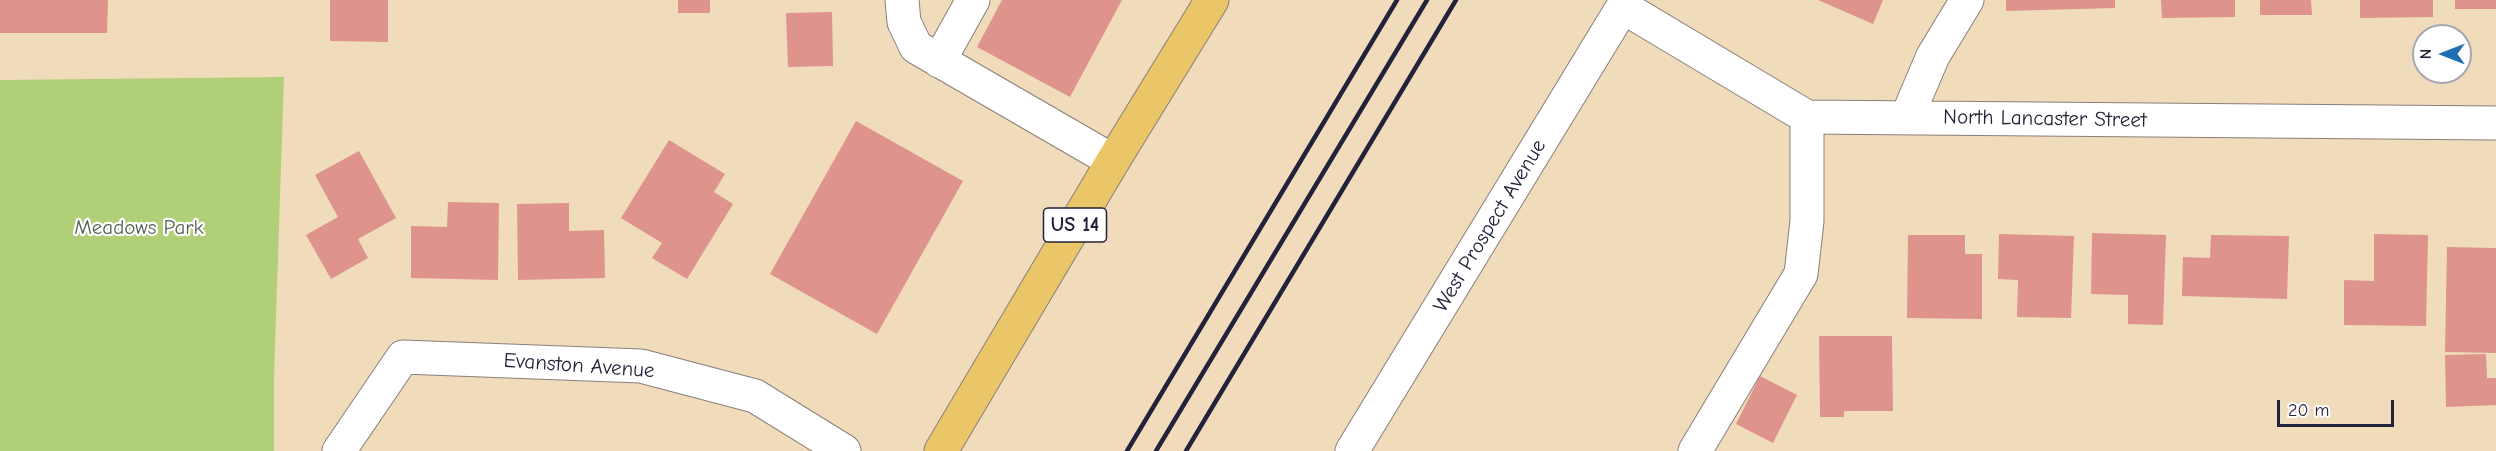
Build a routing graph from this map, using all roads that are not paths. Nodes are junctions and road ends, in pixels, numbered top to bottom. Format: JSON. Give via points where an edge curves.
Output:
{"nodes":[{"id":1,"x":902,"y":0,"type":"edge"},
{"id":2,"x":973,"y":0,"type":"edge"},
{"id":3,"x":1212,"y":0,"type":"edge"},
{"id":4,"x":1967,"y":0,"type":"edge"},
{"id":5,"x":1625,"y":3,"type":"edge"},
{"id":6,"x":939,"y":61,"type":"junction"},
{"id":7,"x":1807,"y":117,"type":"junction"},
{"id":8,"x":1907,"y":117,"type":"junction"},
{"id":9,"x":2496,"y":123,"type":"edge"},
{"id":10,"x":1113,"y":161,"type":"junction"},
{"id":11,"x":339,"y":451,"type":"edge"},
{"id":12,"x":844,"y":451,"type":"edge"},
{"id":13,"x":940,"y":451,"type":"edge"},
{"id":14,"x":1352,"y":451,"type":"edge"},
{"id":15,"x":1695,"y":451,"type":"edge"}],
"edges":[{"from":1,"to":6,"type":"street","via":[[904,22],[916,47]]},
{"from":2,"to":6,"type":"street"},
{"from":3,"to":10,"type":"main road","number":"US 14"},
{"from":4,"to":8,"type":"street","via":[[1933,56]]},
{"from":5,"to":7,"type":"street"},
{"from":5,"to":14,"type":"street","name":"West Prospect Avenue"},
{"from":6,"to":10,"type":"street"},
{"from":7,"to":8,"type":"street","name":"North Lancaster Street"},
{"from":7,"to":15,"type":"street","via":[[1807,221],[1801,273]]},
{"from":8,"to":9,"type":"street","name":"North Lancaster Street"},
{"from":10,"to":13,"type":"main road","number":"US 14"},
{"from":11,"to":12,"type":"street","name":"Evanston Avenue","via":[[403,357],[641,366],[755,396]]}]}
